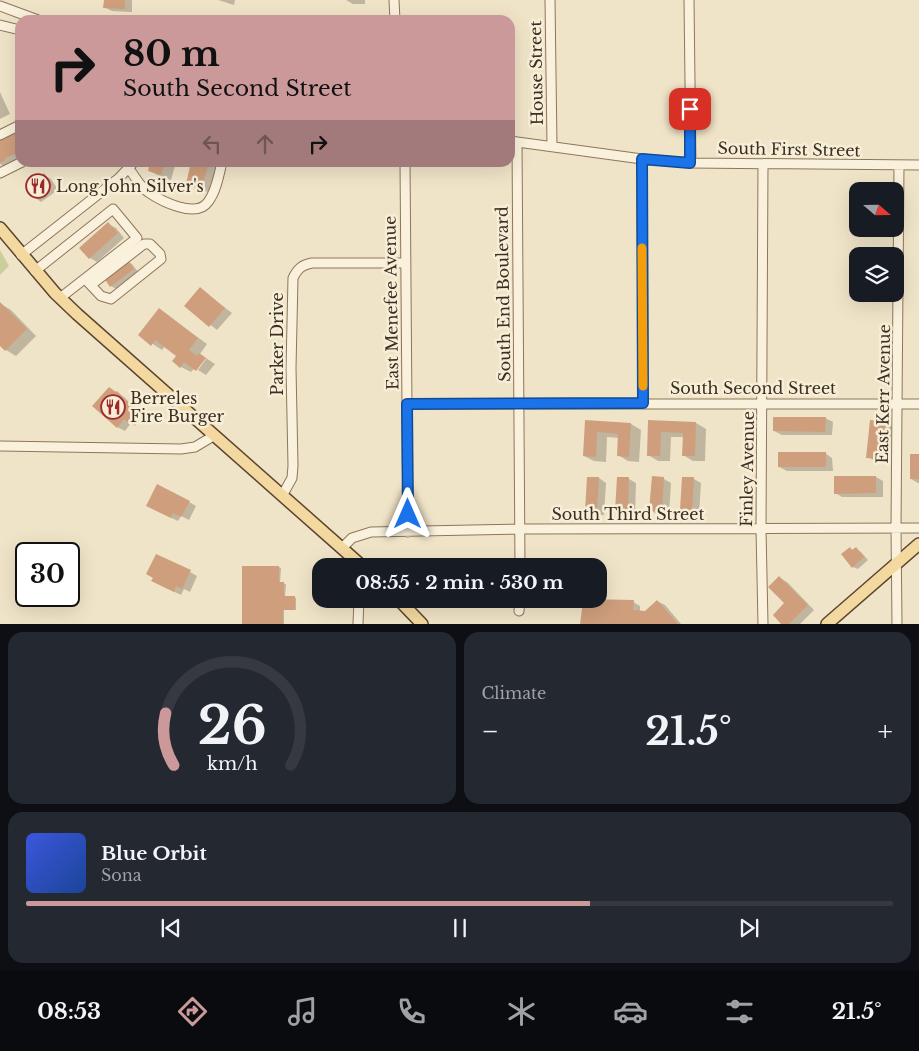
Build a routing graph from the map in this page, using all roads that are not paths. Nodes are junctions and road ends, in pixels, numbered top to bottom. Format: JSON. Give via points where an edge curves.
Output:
{"nodes":[{"id":1,"x":394,"y":0,"type":"edge"},
{"id":2,"x":550,"y":0,"type":"edge"},
{"id":3,"x":689,"y":0,"type":"edge"},
{"id":4,"x":0,"y":6,"type":"edge"},
{"id":5,"x":16,"y":12,"type":"joint"},
{"id":6,"x":24,"y":15,"type":"edge"},
{"id":7,"x":395,"y":15,"type":"edge"},
{"id":8,"x":0,"y":24,"type":"edge"},
{"id":9,"x":15,"y":29,"type":"edge"},
{"id":10,"x":15,"y":127,"type":"edge"},
{"id":11,"x":0,"y":134,"type":"edge"},
{"id":12,"x":515,"y":141,"type":"edge"},
{"id":13,"x":552,"y":146,"type":"junction"},
{"id":14,"x":642,"y":159,"type":"junction"},
{"id":15,"x":690,"y":163,"type":"junction"},
{"id":16,"x":763,"y":165,"type":"junction"},
{"id":17,"x":899,"y":165,"type":"junction"},
{"id":18,"x":919,"y":165,"type":"edge"},
{"id":19,"x":15,"y":166,"type":"edge"},
{"id":20,"x":130,"y":167,"type":"edge"},
{"id":21,"x":132,"y":167,"type":"edge"},
{"id":22,"x":221,"y":167,"type":"edge"},
{"id":23,"x":405,"y":167,"type":"edge"},
{"id":24,"x":515,"y":167,"type":"edge"},
{"id":25,"x":0,"y":173,"type":"edge"},
{"id":26,"x":0,"y":228,"type":"edge"},
{"id":27,"x":21,"y":254,"type":"junction"},
{"id":28,"x":405,"y":262,"type":"junction"},
{"id":29,"x":36,"y":271,"type":"junction"},
{"id":30,"x":88,"y":282,"type":"junction"},
{"id":31,"x":60,"y":298,"type":"junction"},
{"id":32,"x":520,"y":402,"type":"junction"},
{"id":33,"x":763,"y":402,"type":"junction"},
{"id":34,"x":643,"y":403,"type":"junction"},
{"id":35,"x":407,"y":404,"type":"junction"},
{"id":36,"x":898,"y":404,"type":"junction"},
{"id":37,"x":919,"y":404,"type":"edge"},
{"id":38,"x":215,"y":435,"type":"junction"},
{"id":39,"x":0,"y":446,"type":"edge"},
{"id":40,"x":282,"y":496,"type":"junction"},
{"id":41,"x":896,"y":528,"type":"junction"},
{"id":42,"x":919,"y":528,"type":"edge"},
{"id":43,"x":521,"y":529,"type":"junction"},
{"id":44,"x":761,"y":529,"type":"junction"},
{"id":45,"x":408,"y":532,"type":"junction"},
{"id":46,"x":919,"y":544,"type":"edge"},
{"id":47,"x":342,"y":548,"type":"junction"},
{"id":48,"x":353,"y":558,"type":"edge"},
{"id":49,"x":520,"y":558,"type":"edge"},
{"id":50,"x":896,"y":562,"type":"junction"},
{"id":51,"x":358,"y":608,"type":"edge"},
{"id":52,"x":405,"y":608,"type":"edge"},
{"id":53,"x":519,"y":608,"type":"edge"},
{"id":54,"x":519,"y":611,"type":"dead end"},
{"id":55,"x":417,"y":622,"type":"edge"},
{"id":56,"x":358,"y":624,"type":"edge"},
{"id":57,"x":763,"y":624,"type":"edge"},
{"id":58,"x":827,"y":624,"type":"edge"},
{"id":59,"x":897,"y":624,"type":"edge"}],
"edges":[{"from":1,"to":7,"type":"street"},
{"from":2,"to":13,"type":"street","name":"House Street"},
{"from":3,"to":15,"type":"street"},
{"from":4,"to":5,"type":"street"},
{"from":5,"to":6,"type":"street"},
{"from":8,"to":9,"type":"street"},
{"from":10,"to":11,"type":"street"},
{"from":12,"to":13,"type":"street","name":"South First Street"},
{"from":13,"to":14,"type":"street","name":"South First Street"},
{"from":14,"to":15,"type":"street","name":"South First Street"},
{"from":14,"to":34,"type":"street"},
{"from":15,"to":16,"type":"street","name":"South First Street"},
{"from":16,"to":17,"type":"street","name":"South First Street"},
{"from":16,"to":33,"type":"street","name":"Finley Avenue"},
{"from":17,"to":18,"type":"street","name":"South First Street"},
{"from":17,"to":36,"type":"street","name":"East Kerr Avenue"},
{"from":19,"to":25,"type":"street"},
{"from":20,"to":27,"type":"street"},
{"from":21,"to":22,"type":"street","via":[[147,192],[164,202],[187,209],[208,204]]},
{"from":23,"to":28,"type":"street","name":"East Menefee Avenue"},
{"from":24,"to":32,"type":"street","name":"South End Boulevard"},
{"from":26,"to":27,"type":"main road"},
{"from":27,"to":29,"type":"main road"},
{"from":28,"to":35,"type":"street","name":"East Menefee Avenue"},
{"from":28,"to":40,"type":"street","name":"Parker Drive","via":[[312,262],[296,271],[293,278],[291,368],[293,466],[292,478]]},
{"from":29,"to":30,"type":"street","via":[[113,209],[137,238]]},
{"from":29,"to":31,"type":"main road"},
{"from":30,"to":30,"type":"street","via":[[101,296],[111,299],[161,259],[160,254],[150,244],[144,244]]},
{"from":30,"to":31,"type":"street"},
{"from":31,"to":38,"type":"main road"},
{"from":32,"to":34,"type":"street","name":"South Second Street"},
{"from":32,"to":35,"type":"street","name":"South Second Street"},
{"from":32,"to":43,"type":"street","name":"South End Boulevard"},
{"from":33,"to":34,"type":"street","name":"South Second Street"},
{"from":33,"to":36,"type":"street","name":"South Second Street"},
{"from":33,"to":44,"type":"street","name":"Finley Avenue"},
{"from":35,"to":45,"type":"street","name":"East Menefee Avenue"},
{"from":36,"to":37,"type":"street","name":"South Second Street"},
{"from":36,"to":41,"type":"street","name":"East Kerr Avenue"},
{"from":38,"to":39,"type":"street","via":[[196,448],[181,449]]},
{"from":38,"to":40,"type":"main road"},
{"from":40,"to":47,"type":"main road"},
{"from":41,"to":42,"type":"street","name":"South Third Street"},
{"from":41,"to":44,"type":"street","name":"South Third Street"},
{"from":41,"to":50,"type":"street","name":"East Kerr Avenue"},
{"from":43,"to":44,"type":"street","name":"South Third Street"},
{"from":43,"to":45,"type":"street","name":"South Third Street"},
{"from":43,"to":49,"type":"street","name":"South End Boulevard"},
{"from":44,"to":57,"type":"street","name":"Finley Avenue"},
{"from":45,"to":47,"type":"street","name":"South Third Street","via":[[365,534],[352,538]]},
{"from":46,"to":50,"type":"main road"},
{"from":47,"to":48,"type":"main road"},
{"from":50,"to":58,"type":"main road"},
{"from":50,"to":59,"type":"street","name":"East Kerr Avenue"},
{"from":51,"to":56,"type":"street"},
{"from":52,"to":55,"type":"main road"},
{"from":53,"to":54,"type":"street"}]}
